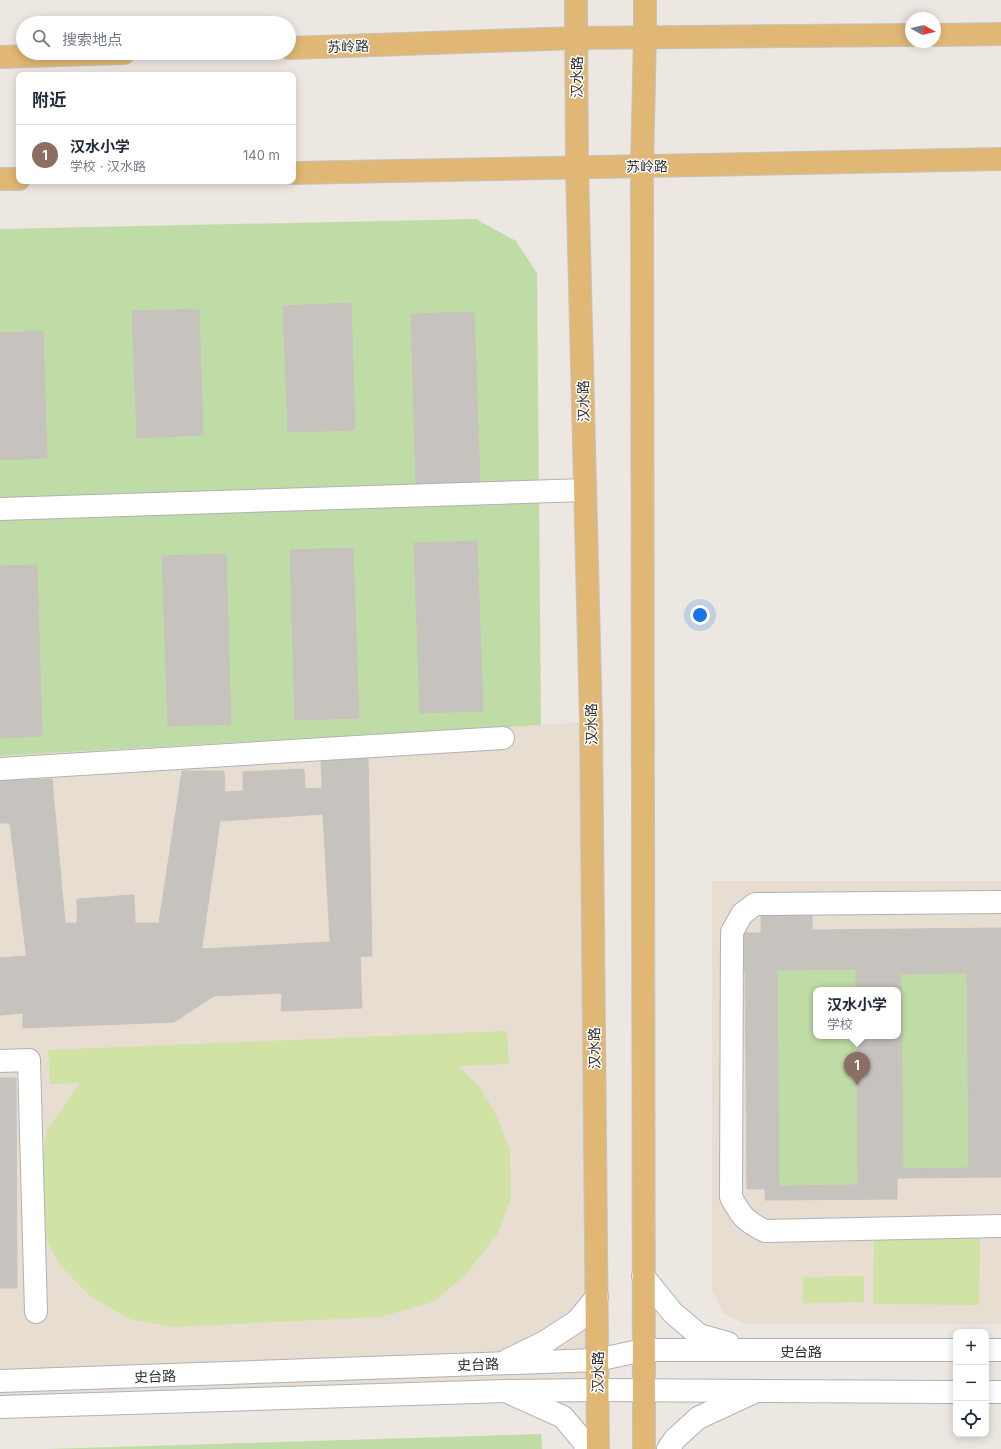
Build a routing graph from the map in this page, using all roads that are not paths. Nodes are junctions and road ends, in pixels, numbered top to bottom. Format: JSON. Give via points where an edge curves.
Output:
{"nodes":[{"id":1,"x":576,"y":0,"type":"edge"},
{"id":2,"x":645,"y":0,"type":"edge"},
{"id":3,"x":1001,"y":34,"type":"edge"},
{"id":4,"x":905,"y":35,"type":"edge"},
{"id":5,"x":941,"y":35,"type":"edge"},
{"id":6,"x":645,"y":37,"type":"junction"},
{"id":7,"x":576,"y":38,"type":"junction"},
{"id":8,"x":296,"y":48,"type":"edge"},
{"id":9,"x":16,"y":56,"type":"edge"},
{"id":10,"x":0,"y":57,"type":"edge"},
{"id":11,"x":1001,"y":159,"type":"edge"},
{"id":12,"x":642,"y":166,"type":"junction"},
{"id":13,"x":577,"y":167,"type":"junction"},
{"id":14,"x":296,"y":173,"type":"edge"},
{"id":15,"x":0,"y":179,"type":"edge"},
{"id":16,"x":16,"y":179,"type":"edge"},
{"id":17,"x":585,"y":490,"type":"junction"},
{"id":18,"x":0,"y":509,"type":"edge"},
{"id":19,"x":503,"y":738,"type":"dead end"},
{"id":20,"x":0,"y":769,"type":"edge"},
{"id":21,"x":1001,"y":902,"type":"edge"},
{"id":22,"x":0,"y":1061,"type":"edge"},
{"id":23,"x":1001,"y":1226,"type":"edge"},
{"id":24,"x":643,"y":1276,"type":"junction"},
{"id":25,"x":597,"y":1297,"type":"junction"},
{"id":26,"x":36,"y":1312,"type":"dead end"},
{"id":27,"x":643,"y":1350,"type":"junction"},
{"id":28,"x":754,"y":1350,"type":"junction"},
{"id":29,"x":953,"y":1350,"type":"edge"},
{"id":30,"x":989,"y":1350,"type":"edge"},
{"id":31,"x":1001,"y":1350,"type":"edge"},
{"id":32,"x":597,"y":1360,"type":"junction"},
{"id":33,"x":501,"y":1363,"type":"junction"},
{"id":34,"x":0,"y":1381,"type":"edge"},
{"id":35,"x":597,"y":1390,"type":"junction"},
{"id":36,"x":643,"y":1390,"type":"junction"},
{"id":37,"x":506,"y":1391,"type":"junction"},
{"id":38,"x":757,"y":1391,"type":"junction"},
{"id":39,"x":953,"y":1392,"type":"edge"},
{"id":40,"x":989,"y":1392,"type":"edge"},
{"id":41,"x":1001,"y":1392,"type":"edge"},
{"id":42,"x":0,"y":1407,"type":"edge"},
{"id":43,"x":586,"y":1449,"type":"edge"},
{"id":44,"x":598,"y":1449,"type":"edge"},
{"id":45,"x":644,"y":1449,"type":"edge"},
{"id":46,"x":668,"y":1449,"type":"edge"}],
"edges":[{"from":1,"to":7,"type":"main road","name":"汉水路"},
{"from":2,"to":6,"type":"main road"},
{"from":3,"to":5,"type":"main road"},
{"from":4,"to":6,"type":"main road","name":"苏岭路"},
{"from":6,"to":7,"type":"main road","name":"苏岭路"},
{"from":6,"to":12,"type":"main road"},
{"from":7,"to":8,"type":"main road","name":"苏岭路"},
{"from":7,"to":13,"type":"main road","name":"汉水路"},
{"from":9,"to":10,"type":"main road"},
{"from":11,"to":12,"type":"main road","name":"苏岭路"},
{"from":12,"to":13,"type":"main road","name":"苏岭路"},
{"from":12,"to":24,"type":"main road"},
{"from":13,"to":14,"type":"main road","name":"苏岭路"},
{"from":13,"to":17,"type":"main road","name":"汉水路"},
{"from":15,"to":16,"type":"main road"},
{"from":17,"to":18,"type":"street"},
{"from":17,"to":25,"type":"main road","name":"汉水路","via":[[591,722]]},
{"from":19,"to":20,"type":"street"},
{"from":21,"to":23,"type":"street","via":[[755,904],[742,914],[732,932],[731,1181],[731,1197],[739,1214],[765,1231]]},
{"from":22,"to":26,"type":"street","via":[[30,1060]]},
{"from":24,"to":27,"type":"main road"},
{"from":24,"to":28,"type":"street","via":[[673,1313],[699,1335]]},
{"from":25,"to":32,"type":"main road","name":"汉水路"},
{"from":25,"to":33,"type":"street","via":[[577,1321],[545,1342]]},
{"from":27,"to":28,"type":"street","name":"史台路"},
{"from":27,"to":32,"type":"street","name":"史台路"},
{"from":27,"to":36,"type":"main road"},
{"from":28,"to":29,"type":"street","name":"史台路"},
{"from":30,"to":31,"type":"street"},
{"from":32,"to":33,"type":"street","name":"史台路"},
{"from":32,"to":35,"type":"main road","name":"汉水路"},
{"from":33,"to":34,"type":"street","name":"史台路"},
{"from":35,"to":36,"type":"street","name":"史台路"},
{"from":35,"to":37,"type":"street","name":"史台路"},
{"from":35,"to":44,"type":"main road","name":"汉水路"},
{"from":36,"to":38,"type":"street","name":"史台路"},
{"from":36,"to":45,"type":"main road"},
{"from":37,"to":42,"type":"street","name":"史台路"},
{"from":37,"to":43,"type":"street","via":[[563,1417],[584,1442]]},
{"from":38,"to":39,"type":"street","name":"史台路"},
{"from":38,"to":46,"type":"street","via":[[698,1418]]},
{"from":40,"to":41,"type":"street"}]}
